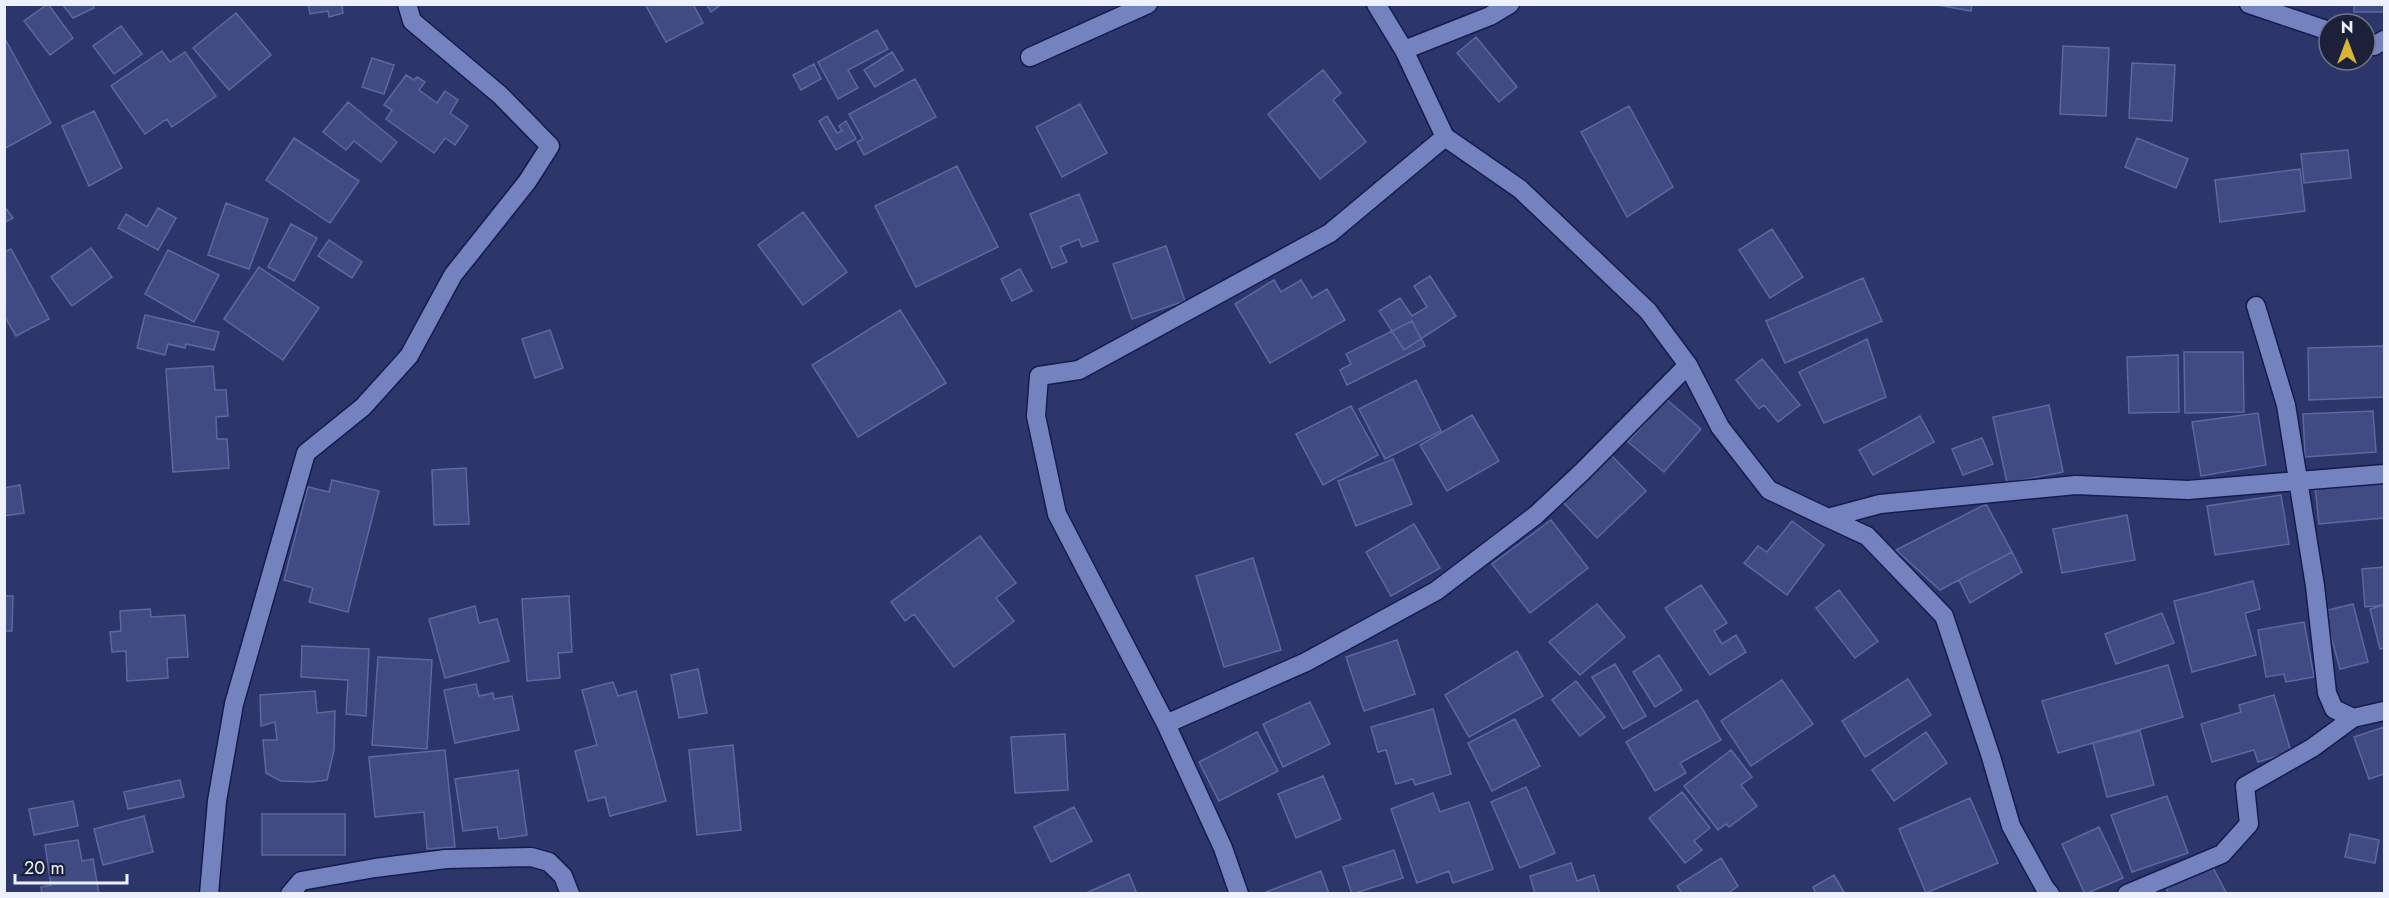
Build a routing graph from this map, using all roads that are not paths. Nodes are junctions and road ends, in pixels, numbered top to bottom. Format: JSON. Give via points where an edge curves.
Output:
{"nodes":[{"id":1,"x":407,"y":4,"type":"edge"},
{"id":2,"x":1148,"y":4,"type":"edge"},
{"id":3,"x":1376,"y":4,"type":"edge"},
{"id":4,"x":1510,"y":4,"type":"edge"},
{"id":5,"x":2249,"y":4,"type":"edge"},
{"id":6,"x":2317,"y":27,"type":"edge"},
{"id":7,"x":1404,"y":51,"type":"junction"},
{"id":8,"x":1030,"y":57,"type":"dead end"},
{"id":9,"x":1445,"y":137,"type":"junction"},
{"id":10,"x":2256,"y":306,"type":"dead end"},
{"id":11,"x":1688,"y":365,"type":"junction"},
{"id":12,"x":2385,"y":474,"type":"edge"},
{"id":13,"x":2300,"y":482,"type":"junction"},
{"id":14,"x":1827,"y":518,"type":"junction"},
{"id":15,"x":2385,"y":711,"type":"edge"},
{"id":16,"x":2353,"y":718,"type":"junction"},
{"id":17,"x":1166,"y":724,"type":"junction"},
{"id":18,"x":208,"y":894,"type":"edge"},
{"id":19,"x":290,"y":894,"type":"edge"},
{"id":20,"x":570,"y":894,"type":"edge"},
{"id":21,"x":1239,"y":894,"type":"edge"},
{"id":22,"x":2050,"y":894,"type":"edge"},
{"id":23,"x":2127,"y":894,"type":"edge"}],
"edges":[{"from":1,"to":18,"type":"street","via":[[412,21],[500,95],[549,146],[527,182],[453,275],[409,356],[363,407],[306,453],[234,704]]},
{"from":2,"to":8,"type":"street"},
{"from":3,"to":7,"type":"street"},
{"from":4,"to":7,"type":"street"},
{"from":5,"to":6,"type":"street"},
{"from":7,"to":9,"type":"street"},
{"from":9,"to":11,"type":"street","via":[[1520,189],[1647,311]]},
{"from":9,"to":17,"type":"street","via":[[1330,233],[1079,370],[1039,376],[1036,416],[1057,514]]},
{"from":10,"to":13,"type":"street","via":[[2286,405]]},
{"from":11,"to":14,"type":"street","via":[[1719,428],[1769,490]]},
{"from":11,"to":17,"type":"street","via":[[1536,515],[1436,591],[1306,662]]},
{"from":12,"to":13,"type":"street"},
{"from":13,"to":14,"type":"street","via":[[2187,490],[2076,485],[1880,504]]},
{"from":13,"to":16,"type":"street","via":[[2326,693],[2334,709]]},
{"from":14,"to":22,"type":"street","via":[[1867,536],[1944,616],[2011,826]]},
{"from":15,"to":16,"type":"street"},
{"from":16,"to":23,"type":"street","via":[[2312,748],[2245,786],[2249,824],[2222,854]]},
{"from":17,"to":21,"type":"street","via":[[1223,848]]},
{"from":19,"to":20,"type":"street","via":[[301,881],[375,868],[446,859],[531,857],[549,862],[562,876]]}]}
